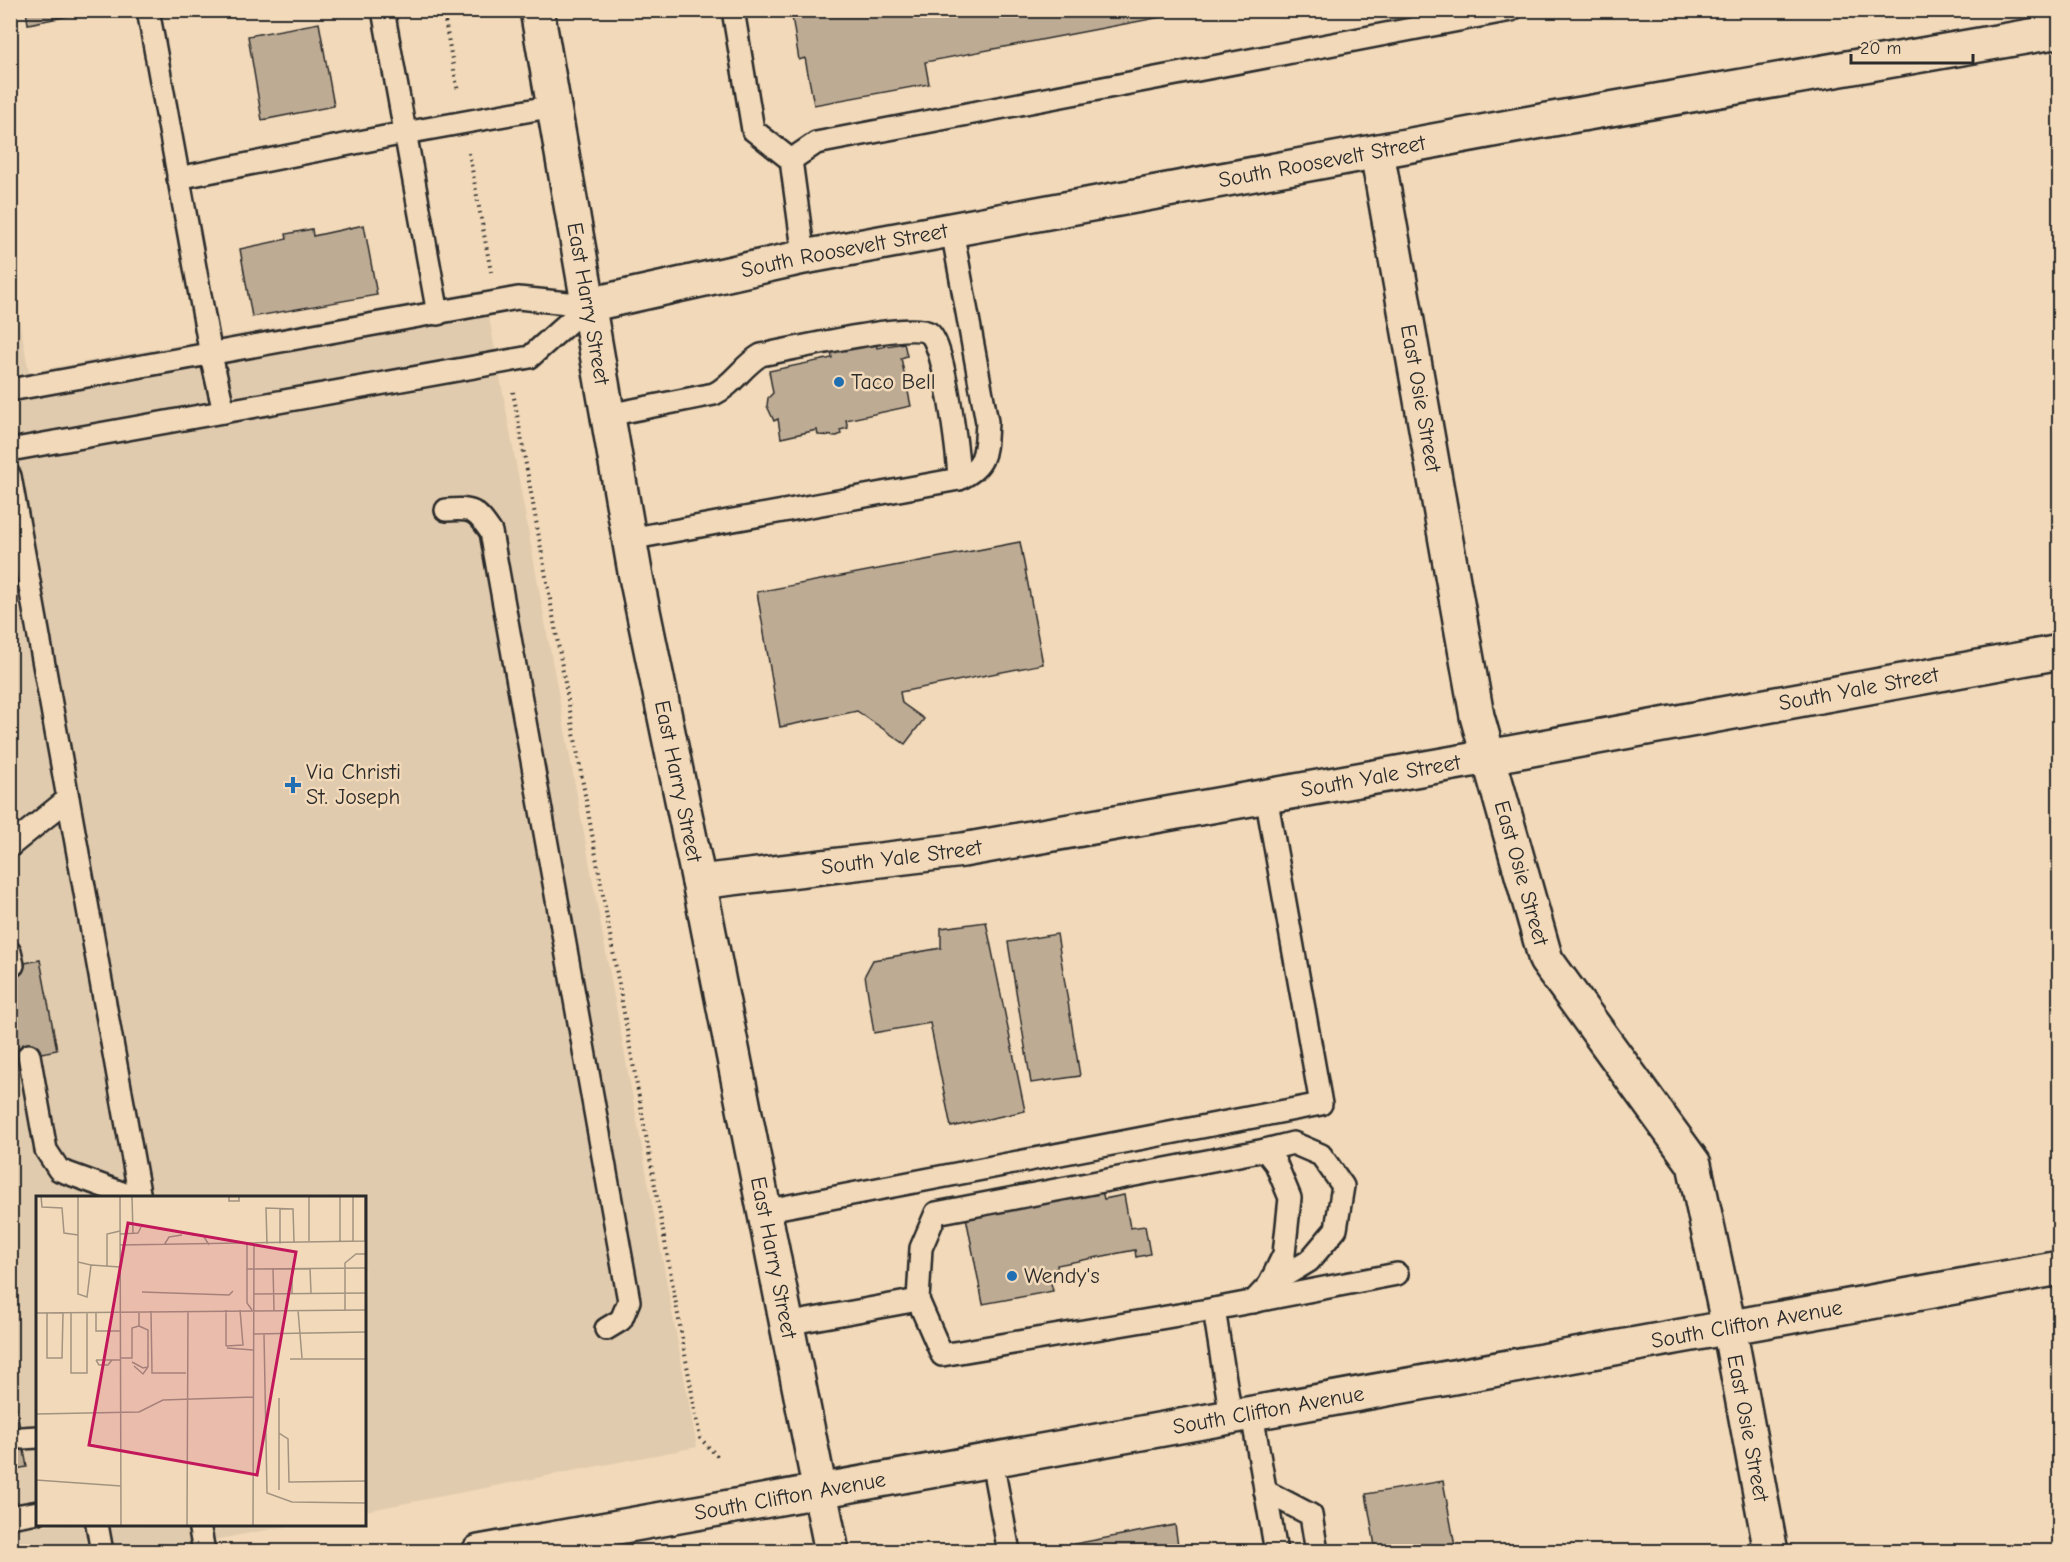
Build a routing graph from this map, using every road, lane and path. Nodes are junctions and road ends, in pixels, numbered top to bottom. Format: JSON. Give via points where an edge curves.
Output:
{"nodes":[{"id":1,"x":148,"y":10,"type":"edge"},
{"id":2,"x":383,"y":10,"type":"edge"},
{"id":3,"x":443,"y":10,"type":"edge"},
{"id":4,"x":537,"y":10,"type":"edge"},
{"id":5,"x":733,"y":10,"type":"edge"},
{"id":6,"x":1511,"y":10,"type":"edge"},
{"id":7,"x":2060,"y":31,"type":"edge"},
{"id":8,"x":554,"y":106,"type":"junction"},
{"id":9,"x":463,"y":123,"type":"junction"},
{"id":10,"x":405,"y":133,"type":"junction"},
{"id":11,"x":1377,"y":152,"type":"junction"},
{"id":12,"x":791,"y":160,"type":"junction"},
{"id":13,"x":178,"y":178,"type":"junction"},
{"id":14,"x":952,"y":230,"type":"junction"},
{"id":15,"x":804,"y":257,"type":"junction"},
{"id":16,"x":496,"y":303,"type":"junction"},
{"id":17,"x":588,"y":305,"type":"junction"},
{"id":18,"x":438,"y":314,"type":"junction"},
{"id":19,"x":211,"y":355,"type":"junction"},
{"id":20,"x":507,"y":361,"type":"junction"},
{"id":21,"x":10,"y":390,"type":"edge"},
{"id":22,"x":224,"y":412,"type":"junction"},
{"id":23,"x":608,"y":415,"type":"junction"},
{"id":24,"x":10,"y":450,"type":"edge"},
{"id":25,"x":10,"y":476,"type":"edge"},
{"id":26,"x":959,"y":479,"type":"junction"},
{"id":27,"x":446,"y":510,"type":"dead end"},
{"id":28,"x":629,"y":539,"type":"junction"},
{"id":29,"x":2060,"y":652,"type":"edge"},
{"id":30,"x":1488,"y":757,"type":"junction"},
{"id":31,"x":1266,"y":796,"type":"junction"},
{"id":32,"x":68,"y":799,"type":"junction"},
{"id":33,"x":10,"y":846,"type":"edge"},
{"id":34,"x":699,"y":882,"type":"junction"},
{"id":35,"x":29,"y":1055,"type":"dead end"},
{"id":36,"x":1265,"y":1150,"type":"junction"},
{"id":37,"x":135,"y":1196,"type":"edge"},
{"id":38,"x":138,"y":1196,"type":"edge"},
{"id":39,"x":764,"y":1210,"type":"junction"},
{"id":40,"x":2060,"y":1268,"type":"edge"},
{"id":41,"x":1397,"y":1274,"type":"dead end"},
{"id":42,"x":1269,"y":1285,"type":"junction"},
{"id":43,"x":918,"y":1300,"type":"junction"},
{"id":44,"x":1253,"y":1302,"type":"junction"},
{"id":45,"x":1214,"y":1309,"type":"junction"},
{"id":46,"x":786,"y":1323,"type":"junction"},
{"id":47,"x":1729,"y":1327,"type":"junction"},
{"id":48,"x":606,"y":1329,"type":"dead end"},
{"id":49,"x":1241,"y":1416,"type":"junction"},
{"id":50,"x":720,"y":1459,"type":"dead end"},
{"id":51,"x":992,"y":1461,"type":"junction"},
{"id":52,"x":820,"y":1491,"type":"junction"},
{"id":53,"x":1265,"y":1491,"type":"junction"},
{"id":54,"x":36,"y":1512,"type":"edge"},
{"id":55,"x":10,"y":1517,"type":"edge"},
{"id":56,"x":97,"y":1526,"type":"edge"},
{"id":57,"x":199,"y":1526,"type":"edge"},
{"id":58,"x":102,"y":1551,"type":"edge"},
{"id":59,"x":204,"y":1551,"type":"edge"},
{"id":60,"x":479,"y":1551,"type":"edge"},
{"id":61,"x":832,"y":1551,"type":"edge"},
{"id":62,"x":1009,"y":1551,"type":"edge"},
{"id":63,"x":1276,"y":1551,"type":"edge"},
{"id":64,"x":1317,"y":1551,"type":"edge"},
{"id":65,"x":1771,"y":1551,"type":"edge"}],
"edges":[{"from":1,"to":13,"type":"lane"},
{"from":2,"to":10,"type":"lane"},
{"from":3,"to":9,"type":"path"},
{"from":4,"to":8,"type":"street","name":"East Harry Street"},
{"from":5,"to":12,"type":"lane","via":[[753,130]]},
{"from":6,"to":12,"type":"lane","via":[[816,143]]},
{"from":7,"to":11,"type":"street","name":"South Roosevelt Street"},
{"from":8,"to":9,"type":"lane"},
{"from":8,"to":17,"type":"street","name":"East Harry Street"},
{"from":9,"to":10,"type":"lane"},
{"from":9,"to":16,"type":"path"},
{"from":10,"to":13,"type":"lane"},
{"from":10,"to":18,"type":"lane"},
{"from":11,"to":14,"type":"street","name":"South Roosevelt Street"},
{"from":11,"to":30,"type":"street","name":"East Osie Street","via":[[1477,716]]},
{"from":12,"to":15,"type":"lane"},
{"from":13,"to":19,"type":"lane"},
{"from":14,"to":15,"type":"street","name":"South Roosevelt Street"},
{"from":14,"to":26,"type":"lane","via":[[987,422],[985,452],[975,471]]},
{"from":15,"to":17,"type":"street","name":"South Roosevelt Street"},
{"from":16,"to":17,"type":"lane","via":[[518,298]]},
{"from":16,"to":18,"type":"lane"},
{"from":17,"to":20,"type":"lane","via":[[530,357]]},
{"from":17,"to":23,"type":"street","name":"East Harry Street"},
{"from":18,"to":19,"type":"lane"},
{"from":19,"to":21,"type":"lane"},
{"from":19,"to":22,"type":"lane"},
{"from":20,"to":22,"type":"lane"},
{"from":20,"to":50,"type":"path","via":[[700,1438]]},
{"from":22,"to":24,"type":"lane"},
{"from":23,"to":26,"type":"lane","via":[[714,394],[761,355],[921,329],[931,334],[938,346],[958,449]]},
{"from":23,"to":28,"type":"street","name":"East Harry Street"},
{"from":25,"to":32,"type":"lane"},
{"from":26,"to":28,"type":"lane"},
{"from":27,"to":48,"type":"lane","via":[[467,508],[480,516],[491,532],[629,1301],[621,1320]]},
{"from":28,"to":34,"type":"street","name":"East Harry Street"},
{"from":29,"to":30,"type":"street","name":"South Yale Street"},
{"from":30,"to":31,"type":"street","name":"South Yale Street"},
{"from":30,"to":47,"type":"street","name":"East Osie Street","via":[[1546,960],[1694,1164]]},
{"from":31,"to":34,"type":"street","name":"South Yale Street","via":[[963,850]]},
{"from":31,"to":39,"type":"lane","via":[[1321,1104]]},
{"from":32,"to":33,"type":"lane"},
{"from":32,"to":38,"type":"lane"},
{"from":34,"to":39,"type":"street","name":"East Harry Street"},
{"from":35,"to":37,"type":"lane","via":[[46,1150],[59,1170]]},
{"from":36,"to":42,"type":"lane","via":[[1276,1164],[1290,1198],[1284,1254]]},
{"from":36,"to":42,"type":"lane","via":[[1293,1143],[1321,1155],[1343,1186],[1336,1229],[1309,1261]]},
{"from":36,"to":43,"type":"lane","via":[[936,1213],[921,1248]]},
{"from":39,"to":46,"type":"street","name":"East Harry Street"},
{"from":40,"to":47,"type":"street","name":"South Clifton Avenue"},
{"from":41,"to":44,"type":"lane"},
{"from":42,"to":44,"type":"lane"},
{"from":43,"to":45,"type":"lane","via":[[942,1355]]},
{"from":43,"to":46,"type":"lane"},
{"from":44,"to":45,"type":"lane"},
{"from":45,"to":49,"type":"lane"},
{"from":46,"to":52,"type":"street","name":"East Harry Street"},
{"from":47,"to":49,"type":"street","name":"South Clifton Avenue"},
{"from":47,"to":65,"type":"street","name":"East Osie Street"},
{"from":49,"to":51,"type":"street","name":"South Clifton Avenue"},
{"from":49,"to":53,"type":"lane"},
{"from":51,"to":52,"type":"street","name":"South Clifton Avenue"},
{"from":51,"to":62,"type":"lane"},
{"from":52,"to":60,"type":"street","name":"South Clifton Avenue"},
{"from":52,"to":61,"type":"street","name":"East Harry Street"},
{"from":53,"to":63,"type":"lane"},
{"from":53,"to":64,"type":"lane","via":[[1311,1515]]},
{"from":54,"to":55,"type":"lane"},
{"from":56,"to":58,"type":"lane"},
{"from":57,"to":59,"type":"lane"}]}
